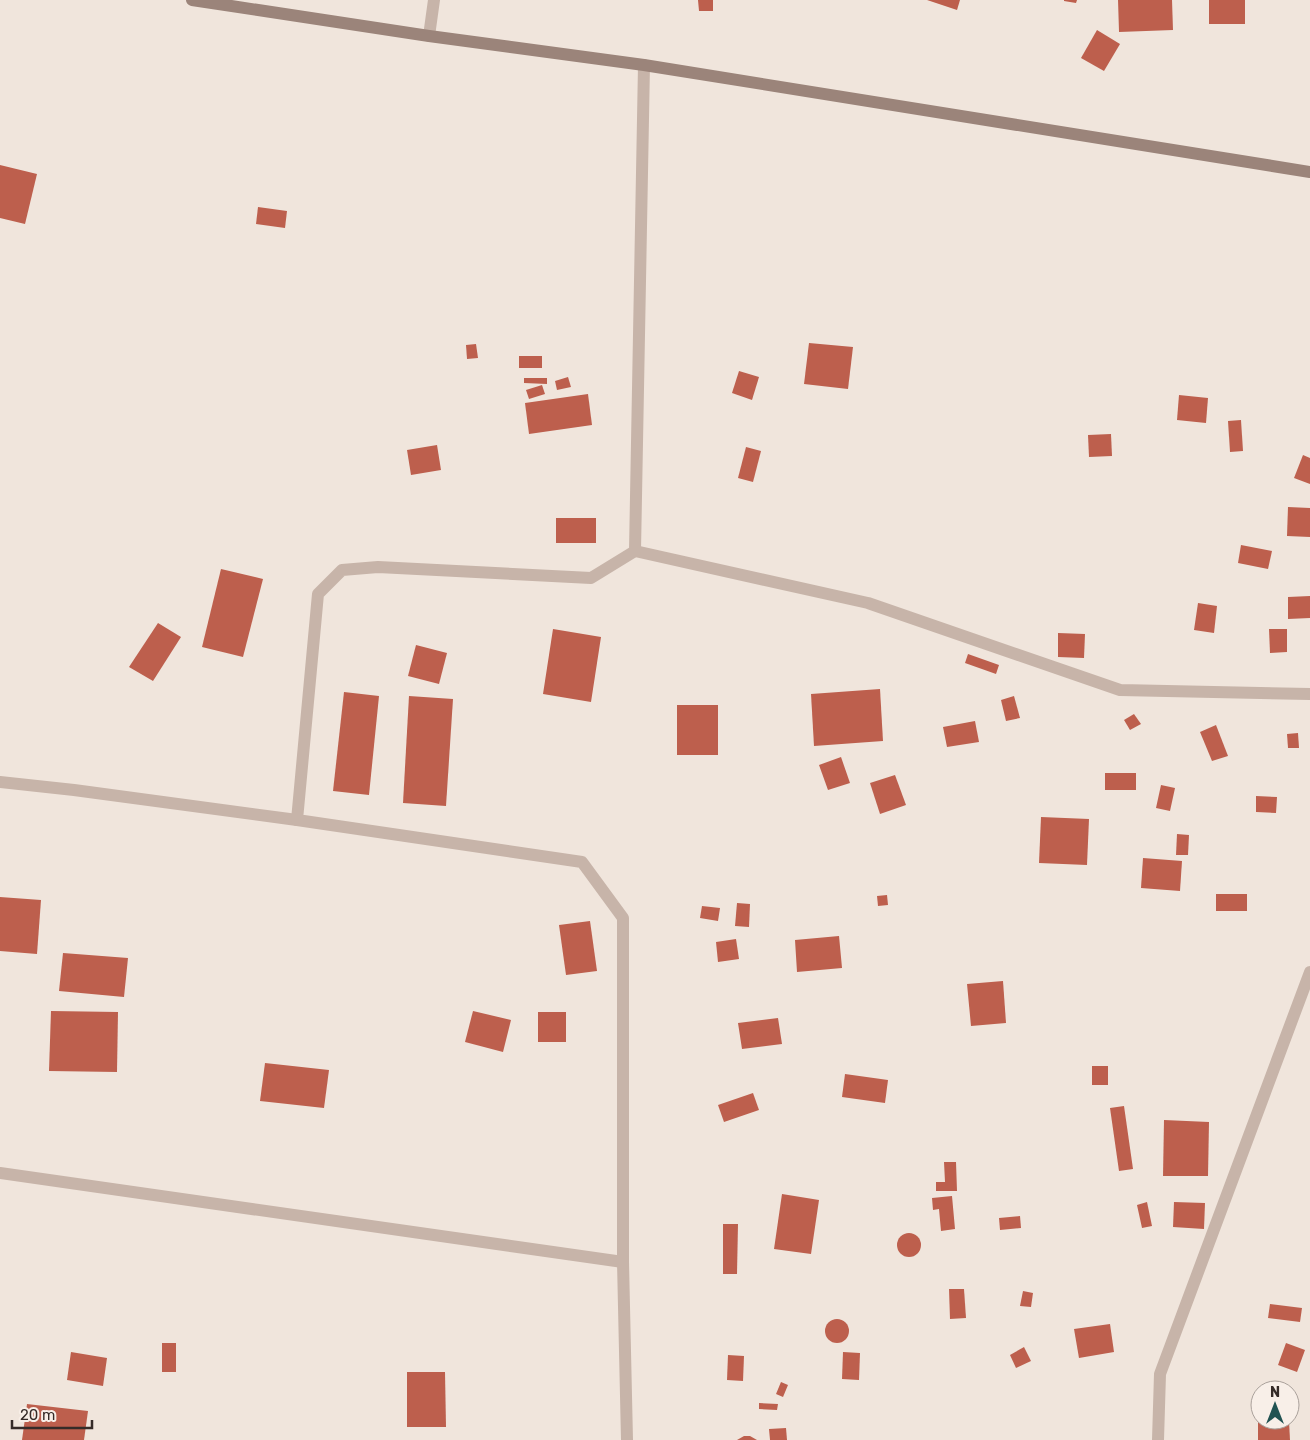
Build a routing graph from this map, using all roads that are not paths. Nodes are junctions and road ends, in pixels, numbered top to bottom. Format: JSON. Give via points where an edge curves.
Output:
{"nodes":[{"id":1,"x":192,"y":0,"type":"edge"},
{"id":2,"x":434,"y":0,"type":"edge"},
{"id":3,"x":429,"y":36,"type":"junction"},
{"id":4,"x":644,"y":65,"type":"junction"},
{"id":5,"x":1310,"y":172,"type":"edge"},
{"id":6,"x":635,"y":551,"type":"junction"},
{"id":7,"x":1310,"y":694,"type":"edge"},
{"id":8,"x":0,"y":782,"type":"edge"},
{"id":9,"x":297,"y":820,"type":"junction"},
{"id":10,"x":1310,"y":972,"type":"edge"},
{"id":11,"x":0,"y":1173,"type":"edge"},
{"id":12,"x":624,"y":1262,"type":"junction"},
{"id":13,"x":627,"y":1440,"type":"edge"},
{"id":14,"x":1158,"y":1440,"type":"edge"}],
"edges":[{"from":1,"to":3,"type":"main road"},
{"from":2,"to":3,"type":"street"},
{"from":3,"to":4,"type":"main road"},
{"from":4,"to":5,"type":"main road"},
{"from":4,"to":6,"type":"street"},
{"from":6,"to":7,"type":"street","via":[[868,603],[1120,690]]},
{"from":6,"to":9,"type":"street","via":[[591,578],[378,567],[342,570],[318,594]]},
{"from":8,"to":9,"type":"street"},
{"from":9,"to":12,"type":"street","via":[[582,862],[624,918]]},
{"from":10,"to":14,"type":"street","via":[[1160,1374]]},
{"from":11,"to":12,"type":"street"},
{"from":12,"to":13,"type":"street"}]}
